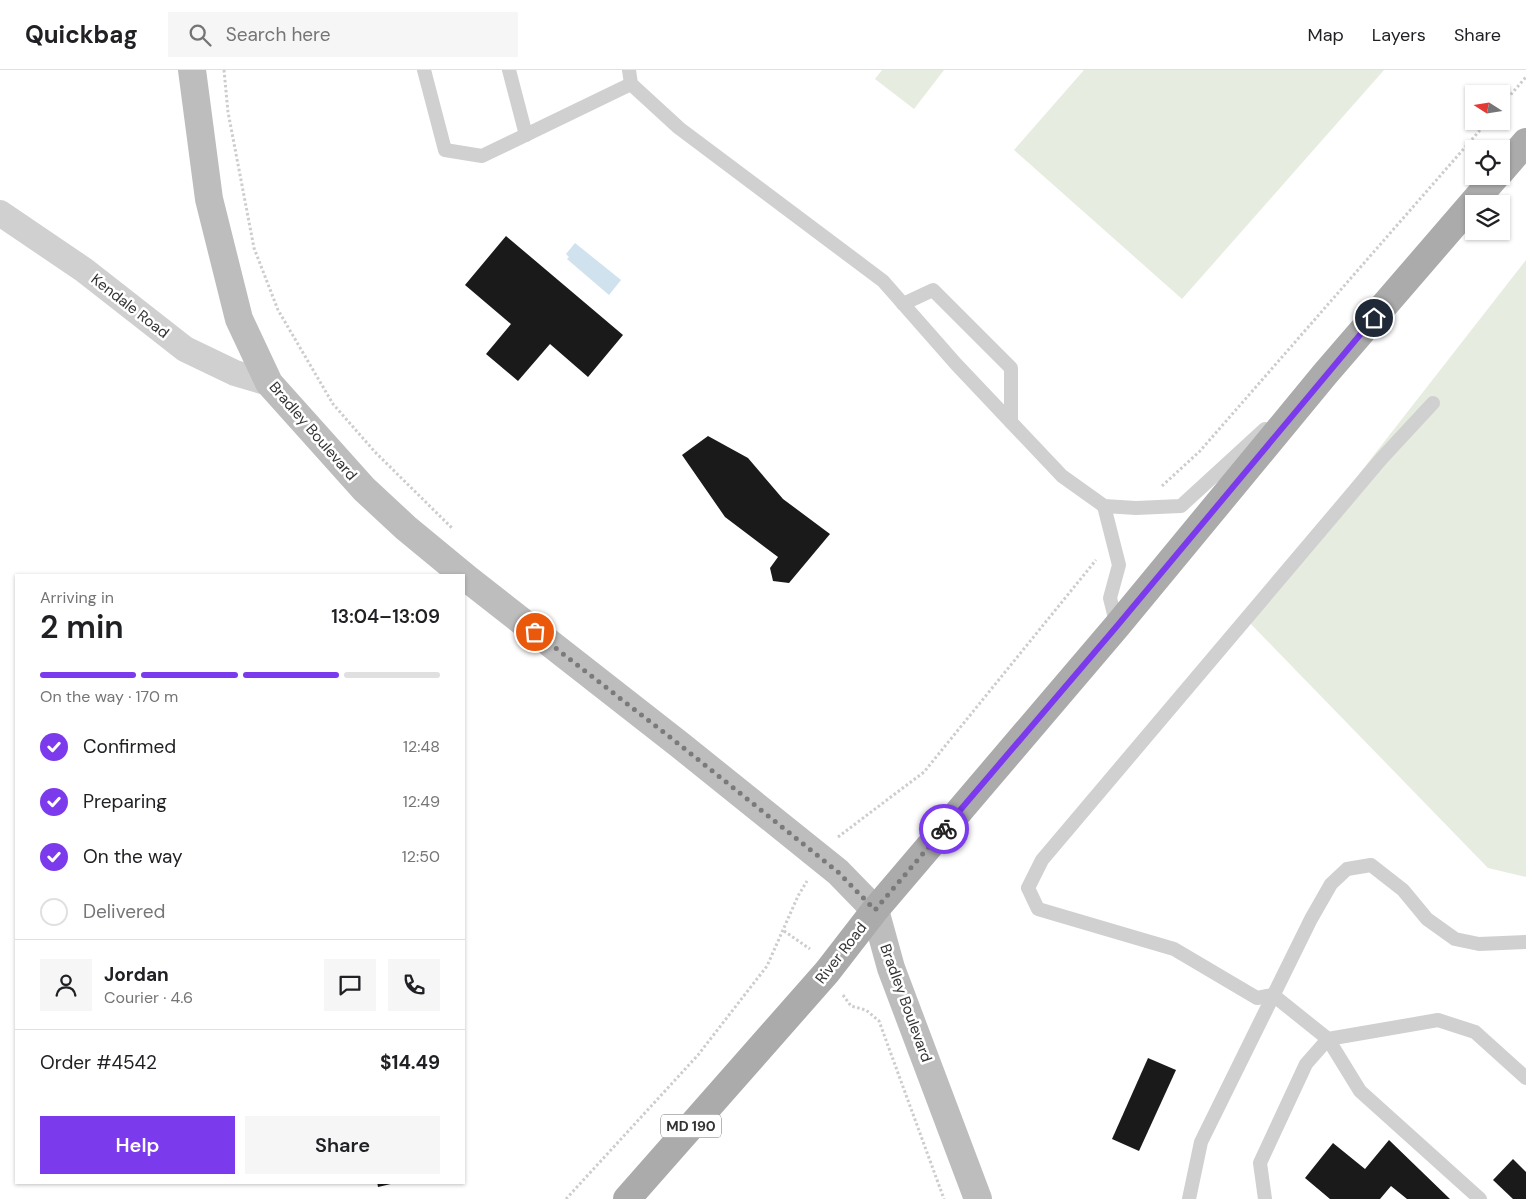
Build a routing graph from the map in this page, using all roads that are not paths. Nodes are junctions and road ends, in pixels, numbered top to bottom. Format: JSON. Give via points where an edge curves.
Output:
{"nodes":[{"id":1,"x":192,"y":70,"type":"edge"},
{"id":2,"x":424,"y":70,"type":"edge"},
{"id":3,"x":509,"y":70,"type":"edge"},
{"id":4,"x":630,"y":77,"type":"edge"},
{"id":5,"x":526,"y":135,"type":"junction"},
{"id":6,"x":1526,"y":142,"type":"edge"},
{"id":7,"x":1510,"y":161,"type":"edge"},
{"id":8,"x":1488,"y":185,"type":"edge"},
{"id":9,"x":0,"y":214,"type":"edge"},
{"id":10,"x":903,"y":304,"type":"junction"},
{"id":11,"x":1325,"y":374,"type":"junction"},
{"id":12,"x":269,"y":383,"type":"junction"},
{"id":13,"x":1433,"y":403,"type":"dead end"},
{"id":14,"x":1011,"y":422,"type":"junction"},
{"id":15,"x":1104,"y":506,"type":"junction"},
{"id":16,"x":461,"y":574,"type":"edge"},
{"id":17,"x":465,"y":578,"type":"edge"},
{"id":18,"x":1117,"y":626,"type":"junction"},
{"id":19,"x":875,"y":910,"type":"junction"},
{"id":20,"x":1526,"y":942,"type":"edge"},
{"id":21,"x":1273,"y":994,"type":"junction"},
{"id":22,"x":1328,"y":1038,"type":"junction"},
{"id":23,"x":1526,"y":1078,"type":"edge"},
{"id":24,"x":627,"y":1199,"type":"edge"},
{"id":25,"x":978,"y":1199,"type":"edge"},
{"id":26,"x":1189,"y":1199,"type":"edge"},
{"id":27,"x":1265,"y":1199,"type":"edge"},
{"id":28,"x":1480,"y":1199,"type":"edge"}],
"edges":[{"from":1,"to":12,"type":"main road","name":"Bradley Boulevard","via":[[209,199],[239,319]]},
{"from":2,"to":5,"type":"lane","via":[[445,150],[482,156]]},
{"from":3,"to":5,"type":"lane"},
{"from":4,"to":5,"type":"lane"},
{"from":4,"to":10,"type":"lane","via":[[679,128],[883,282]]},
{"from":6,"to":7,"type":"main road"},
{"from":8,"to":11,"type":"main road","name":"River Road","number":"MD 190"},
{"from":9,"to":12,"type":"street","name":"Kendale Road","via":[[84,270],[185,349],[235,373]]},
{"from":10,"to":14,"type":"lane"},
{"from":10,"to":14,"type":"lane","via":[[933,290],[1012,368]]},
{"from":11,"to":15,"type":"lane","via":[[1180,506]]},
{"from":11,"to":18,"type":"main road","name":"River Road","number":"MD 190"},
{"from":12,"to":16,"type":"main road","name":"Bradley Boulevard","via":[[364,489]]},
{"from":13,"to":21,"type":"lane","via":[[1376,465],[1042,860],[1028,888],[1038,909],[1174,948],[1257,998]]},
{"from":14,"to":15,"type":"lane","via":[[1062,476]]},
{"from":15,"to":18,"type":"lane","via":[[1119,565],[1110,598]]},
{"from":17,"to":19,"type":"main road","name":"Bradley Boulevard","via":[[680,745],[829,848]]},
{"from":18,"to":19,"type":"main road","name":"River Road","number":"MD 190"},
{"from":19,"to":24,"type":"main road","name":"River Road","number":"MD 190","via":[[827,972]]},
{"from":19,"to":25,"type":"main road","name":"Bradley Boulevard","via":[[891,968]]},
{"from":20,"to":21,"type":"lane","via":[[1479,944],[1455,939],[1427,919],[1403,890],[1372,865],[1347,869],[1327,891]]},
{"from":21,"to":22,"type":"lane"},
{"from":21,"to":26,"type":"lane","via":[[1201,1142]]},
{"from":22,"to":23,"type":"lane","via":[[1438,1020],[1475,1032]]},
{"from":22,"to":27,"type":"lane","via":[[1306,1064],[1260,1163]]},
{"from":22,"to":28,"type":"lane","via":[[1360,1091]]}]}
